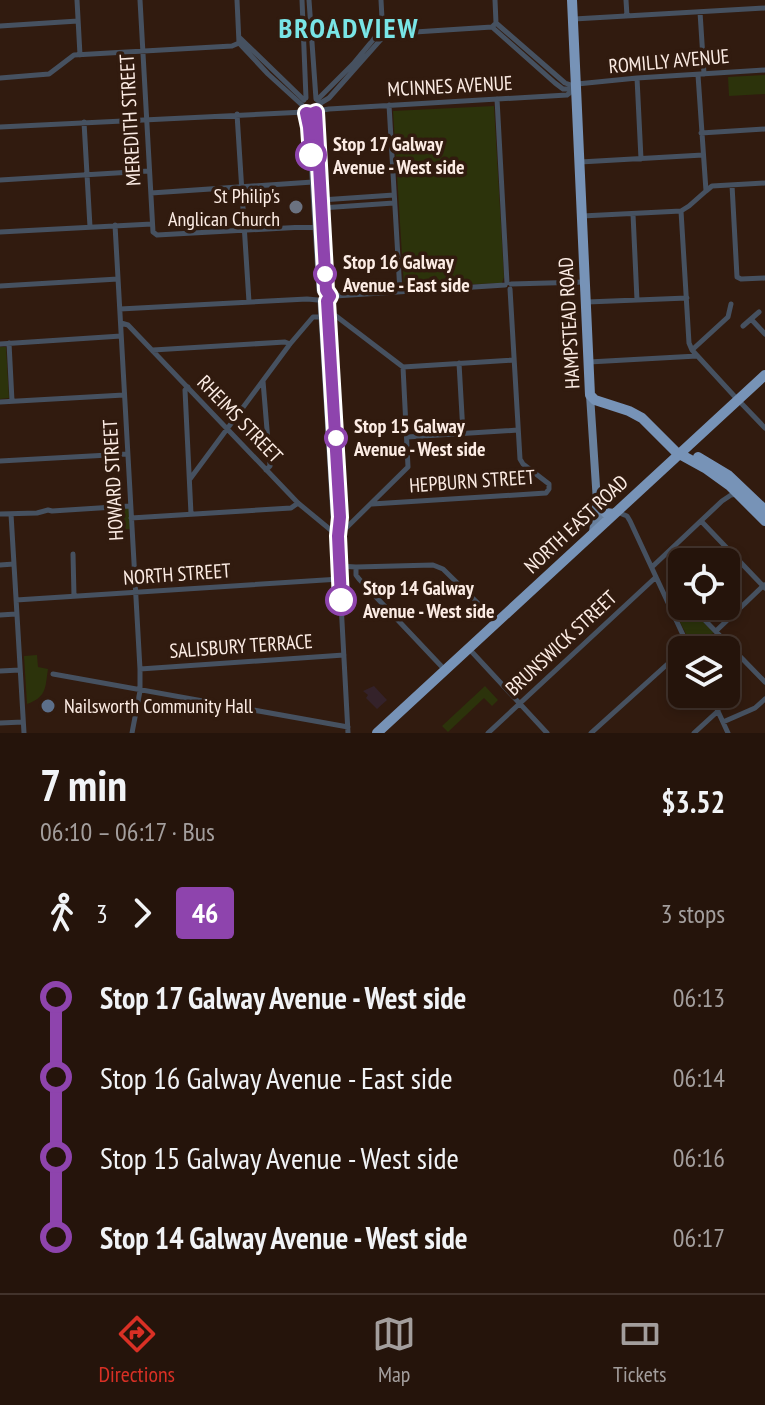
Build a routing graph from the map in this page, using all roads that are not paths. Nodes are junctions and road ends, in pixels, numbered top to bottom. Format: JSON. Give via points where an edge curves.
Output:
{"nodes":[{"id":1,"x":77,"y":0,"type":"edge"},
{"id":2,"x":140,"y":0,"type":"edge"},
{"id":3,"x":237,"y":0,"type":"edge"},
{"id":4,"x":302,"y":0,"type":"edge"},
{"id":5,"x":309,"y":0,"type":"edge"},
{"id":6,"x":381,"y":0,"type":"edge"},
{"id":7,"x":495,"y":0,"type":"edge"},
{"id":8,"x":569,"y":0,"type":"edge"},
{"id":9,"x":626,"y":0,"type":"edge"},
{"id":10,"x":765,"y":8,"type":"edge"},
{"id":11,"x":700,"y":12,"type":"junction"},
{"id":12,"x":627,"y":16,"type":"junction"},
{"id":13,"x":570,"y":19,"type":"junction"},
{"id":14,"x":78,"y":21,"type":"junction"},
{"id":15,"x":494,"y":25,"type":"junction"},
{"id":16,"x":0,"y":26,"type":"edge"},
{"id":17,"x":383,"y":31,"type":"junction"},
{"id":18,"x":239,"y":41,"type":"junction"},
{"id":19,"x":142,"y":52,"type":"junction"},
{"id":20,"x":80,"y":55,"type":"junction"},
{"id":21,"x":765,"y":70,"type":"edge"},
{"id":22,"x":701,"y":74,"type":"junction"},
{"id":23,"x":0,"y":78,"type":"edge"},
{"id":24,"x":637,"y":78,"type":"junction"},
{"id":25,"x":574,"y":89,"type":"junction"},
{"id":26,"x":497,"y":99,"type":"junction"},
{"id":27,"x":389,"y":105,"type":"junction"},
{"id":28,"x":301,"y":106,"type":"junction"},
{"id":29,"x":320,"y":106,"type":"junction"},
{"id":30,"x":237,"y":114,"type":"junction"},
{"id":31,"x":147,"y":119,"type":"junction"},
{"id":32,"x":84,"y":122,"type":"junction"},
{"id":33,"x":0,"y":127,"type":"edge"},
{"id":34,"x":765,"y":129,"type":"edge"},
{"id":35,"x":701,"y":133,"type":"junction"},
{"id":36,"x":703,"y":155,"type":"junction"},
{"id":37,"x":641,"y":159,"type":"junction"},
{"id":38,"x":579,"y":162,"type":"junction"},
{"id":39,"x":149,"y":171,"type":"junction"},
{"id":40,"x":87,"y":175,"type":"junction"},
{"id":41,"x":0,"y":180,"type":"edge"},
{"id":42,"x":320,"y":182,"type":"junction"},
{"id":43,"x":312,"y":183,"type":"junction"},
{"id":44,"x":765,"y":183,"type":"edge"},
{"id":45,"x":732,"y":185,"type":"junction"},
{"id":46,"x":241,"y":187,"type":"junction"},
{"id":47,"x":706,"y":191,"type":"junction"},
{"id":48,"x":151,"y":193,"type":"junction"},
{"id":49,"x":394,"y":199,"type":"junction"},
{"id":50,"x":321,"y":200,"type":"junction"},
{"id":51,"x":321,"y":208,"type":"junction"},
{"id":52,"x":681,"y":211,"type":"junction"},
{"id":53,"x":633,"y":214,"type":"junction"},
{"id":54,"x":581,"y":216,"type":"junction"},
{"id":55,"x":152,"y":224,"type":"junction"},
{"id":56,"x":115,"y":225,"type":"junction"},
{"id":57,"x":319,"y":226,"type":"junction"},
{"id":58,"x":90,"y":227,"type":"junction"},
{"id":59,"x":244,"y":230,"type":"junction"},
{"id":60,"x":0,"y":232,"type":"edge"},
{"id":61,"x":765,"y":278,"type":"edge"},
{"id":62,"x":118,"y":279,"type":"junction"},
{"id":63,"x":585,"y":282,"type":"junction"},
{"id":64,"x":0,"y":286,"type":"edge"},
{"id":65,"x":508,"y":286,"type":"junction"},
{"id":66,"x":400,"y":292,"type":"junction"},
{"id":67,"x":325,"y":297,"type":"junction"},
{"id":68,"x":687,"y":298,"type":"junction"},
{"id":69,"x":637,"y":300,"type":"junction"},
{"id":70,"x":249,"y":302,"type":"junction"},
{"id":71,"x":586,"y":302,"type":"junction"},
{"id":72,"x":731,"y":304,"type":"dead end"},
{"id":73,"x":120,"y":309,"type":"junction"},
{"id":74,"x":759,"y":312,"type":"dead end"},
{"id":75,"x":328,"y":315,"type":"junction"},
{"id":76,"x":321,"y":317,"type":"junction"},
{"id":77,"x":751,"y":319,"type":"junction"},
{"id":78,"x":121,"y":323,"type":"junction"},
{"id":79,"x":743,"y":326,"type":"dead end"},
{"id":80,"x":765,"y":334,"type":"edge"},
{"id":81,"x":121,"y":336,"type":"junction"},
{"id":82,"x":9,"y":343,"type":"junction"},
{"id":83,"x":689,"y":343,"type":"junction"},
{"id":84,"x":0,"y":344,"type":"edge"},
{"id":85,"x":290,"y":344,"type":"junction"},
{"id":86,"x":152,"y":350,"type":"junction"},
{"id":87,"x":695,"y":353,"type":"junction"},
{"id":88,"x":684,"y":357,"type":"junction"},
{"id":89,"x":514,"y":360,"type":"junction"},
{"id":90,"x":588,"y":362,"type":"junction"},
{"id":91,"x":459,"y":363,"type":"junction"},
{"id":92,"x":403,"y":367,"type":"junction"},
{"id":93,"x":765,"y":375,"type":"edge"},
{"id":94,"x":589,"y":379,"type":"junction"},
{"id":95,"x":263,"y":380,"type":"junction"},
{"id":96,"x":765,"y":383,"type":"edge"},
{"id":97,"x":188,"y":387,"type":"junction"},
{"id":98,"x":124,"y":395,"type":"junction"},
{"id":99,"x":590,"y":395,"type":"junction"},
{"id":100,"x":12,"y":401,"type":"junction"},
{"id":101,"x":0,"y":402,"type":"edge"},
{"id":102,"x":740,"y":402,"type":"junction"},
{"id":103,"x":607,"y":404,"type":"junction"},
{"id":104,"x":591,"y":412,"type":"junction"},
{"id":105,"x":765,"y":428,"type":"edge"},
{"id":106,"x":228,"y":429,"type":"junction"},
{"id":107,"x":518,"y":430,"type":"junction"},
{"id":108,"x":463,"y":433,"type":"junction"},
{"id":109,"x":407,"y":437,"type":"junction"},
{"id":110,"x":705,"y":437,"type":"junction"},
{"id":111,"x":684,"y":453,"type":"junction"},
{"id":112,"x":127,"y":454,"type":"junction"},
{"id":113,"x":0,"y":461,"type":"edge"},
{"id":114,"x":708,"y":462,"type":"junction"},
{"id":115,"x":266,"y":470,"type":"junction"},
{"id":116,"x":190,"y":479,"type":"junction"},
{"id":117,"x":739,"y":493,"type":"junction"},
{"id":118,"x":298,"y":503,"type":"junction"},
{"id":119,"x":597,"y":503,"type":"junction"},
{"id":120,"x":372,"y":504,"type":"junction"},
{"id":121,"x":130,"y":506,"type":"junction"},
{"id":122,"x":765,"y":510,"type":"edge"},
{"id":123,"x":0,"y":514,"type":"edge"},
{"id":124,"x":11,"y":514,"type":"junction"},
{"id":125,"x":191,"y":514,"type":"junction"},
{"id":126,"x":622,"y":515,"type":"junction"},
{"id":127,"x":131,"y":518,"type":"junction"},
{"id":128,"x":765,"y":521,"type":"edge"},
{"id":129,"x":702,"y":522,"type":"junction"},
{"id":130,"x":598,"y":531,"type":"junction"},
{"id":131,"x":338,"y":536,"type":"junction"},
{"id":132,"x":73,"y":554,"type":"dead end"},
{"id":133,"x":14,"y":564,"type":"junction"},
{"id":134,"x":0,"y":565,"type":"edge"},
{"id":135,"x":339,"y":566,"type":"junction"},
{"id":136,"x":356,"y":567,"type":"junction"},
{"id":137,"x":652,"y":567,"type":"junction"},
{"id":138,"x":656,"y":577,"type":"junction"},
{"id":139,"x":340,"y":579,"type":"junction"},
{"id":140,"x":764,"y":586,"type":"edge"},
{"id":141,"x":134,"y":593,"type":"junction"},
{"id":142,"x":668,"y":595,"type":"edge"},
{"id":143,"x":74,"y":596,"type":"junction"},
{"id":144,"x":665,"y":596,"type":"junction"},
{"id":145,"x":16,"y":600,"type":"junction"},
{"id":146,"x":16,"y":614,"type":"junction"},
{"id":147,"x":0,"y":615,"type":"edge"},
{"id":148,"x":493,"y":618,"type":"junction"},
{"id":149,"x":705,"y":620,"type":"edge"},
{"id":150,"x":716,"y":631,"type":"junction"},
{"id":151,"x":681,"y":636,"type":"edge"},
{"id":152,"x":470,"y":650,"type":"junction"},
{"id":153,"x":344,"y":655,"type":"junction"},
{"id":154,"x":668,"y":665,"type":"edge"},
{"id":155,"x":442,"y":667,"type":"junction"},
{"id":156,"x":140,"y":669,"type":"junction"},
{"id":157,"x":20,"y":670,"type":"junction"},
{"id":158,"x":0,"y":671,"type":"edge"},
{"id":159,"x":53,"y":674,"type":"dead end"},
{"id":160,"x":765,"y":682,"type":"edge"},
{"id":161,"x":140,"y":691,"type":"junction"},
{"id":162,"x":765,"y":699,"type":"edge"},
{"id":163,"x":520,"y":703,"type":"junction"},
{"id":164,"x":717,"y":708,"type":"edge"},
{"id":165,"x":718,"y":711,"type":"junction"},
{"id":166,"x":23,"y":722,"type":"junction"},
{"id":167,"x":723,"y":722,"type":"junction"},
{"id":168,"x":0,"y":723,"type":"edge"},
{"id":169,"x":348,"y":730,"type":"edge"},
{"id":170,"x":24,"y":733,"type":"edge"},
{"id":171,"x":132,"y":733,"type":"edge"},
{"id":172,"x":377,"y":733,"type":"edge"},
{"id":173,"x":385,"y":733,"type":"edge"},
{"id":174,"x":488,"y":733,"type":"edge"},
{"id":175,"x":547,"y":733,"type":"edge"},
{"id":176,"x":591,"y":733,"type":"edge"},
{"id":177,"x":694,"y":733,"type":"edge"},
{"id":178,"x":728,"y":733,"type":"edge"}],
"edges":[{"from":1,"to":14,"type":"street"},
{"from":2,"to":19,"type":"street","name":"MEREDITH STREET"},
{"from":3,"to":18,"type":"street"},
{"from":4,"to":28,"type":"street"},
{"from":5,"to":29,"type":"street"},
{"from":6,"to":17,"type":"street"},
{"from":7,"to":15,"type":"street"},
{"from":8,"to":13,"type":"highway","name":"HAMPSTEAD ROAD"},
{"from":9,"to":12,"type":"street"},
{"from":10,"to":11,"type":"street"},
{"from":11,"to":12,"type":"street"},
{"from":11,"to":22,"type":"street"},
{"from":12,"to":13,"type":"street"},
{"from":13,"to":25,"type":"highway","name":"HAMPSTEAD ROAD"},
{"from":14,"to":16,"type":"street"},
{"from":14,"to":20,"type":"street"},
{"from":15,"to":17,"type":"street"},
{"from":15,"to":25,"type":"street","via":[[555,83]]},
{"from":17,"to":29,"type":"street"},
{"from":17,"to":29,"type":"street"},
{"from":18,"to":19,"type":"street","via":[[232,46]]},
{"from":18,"to":28,"type":"street"},
{"from":19,"to":20,"type":"street"},
{"from":19,"to":31,"type":"street","name":"MEREDITH STREET"},
{"from":20,"to":23,"type":"street","via":[[49,74]]},
{"from":21,"to":22,"type":"street","name":"ROMILLY AVENUE"},
{"from":22,"to":24,"type":"street","name":"ROMILLY AVENUE"},
{"from":22,"to":35,"type":"street"},
{"from":24,"to":25,"type":"street","name":"ROMILLY AVENUE"},
{"from":24,"to":37,"type":"street"},
{"from":25,"to":26,"type":"street","name":"MCINNES AVENUE","via":[[567,95]]},
{"from":25,"to":38,"type":"highway","name":"HAMPSTEAD ROAD"},
{"from":26,"to":27,"type":"street","name":"MCINNES AVENUE"},
{"from":26,"to":65,"type":"street"},
{"from":27,"to":29,"type":"street","name":"MCINNES AVENUE"},
{"from":27,"to":49,"type":"street"},
{"from":28,"to":29,"type":"street","via":[[311,114]]},
{"from":28,"to":29,"type":"street","via":[[311,97]]},
{"from":28,"to":30,"type":"street"},
{"from":28,"to":43,"type":"street","via":[[309,127]]},
{"from":29,"to":42,"type":"street"},
{"from":30,"to":31,"type":"street"},
{"from":30,"to":46,"type":"street"},
{"from":31,"to":32,"type":"street"},
{"from":31,"to":39,"type":"street","name":"MEREDITH STREET"},
{"from":32,"to":33,"type":"street"},
{"from":32,"to":40,"type":"street"},
{"from":34,"to":35,"type":"street"},
{"from":35,"to":36,"type":"street"},
{"from":36,"to":37,"type":"street"},
{"from":36,"to":47,"type":"street"},
{"from":37,"to":38,"type":"street"},
{"from":38,"to":54,"type":"highway","name":"HAMPSTEAD ROAD"},
{"from":39,"to":40,"type":"street"},
{"from":39,"to":48,"type":"street","name":"MEREDITH STREET"},
{"from":40,"to":41,"type":"street"},
{"from":40,"to":58,"type":"street"},
{"from":42,"to":43,"type":"street"},
{"from":42,"to":50,"type":"street"},
{"from":43,"to":46,"type":"street"},
{"from":43,"to":57,"type":"street"},
{"from":44,"to":45,"type":"street"},
{"from":45,"to":47,"type":"street"},
{"from":45,"to":61,"type":"street","via":[[737,277]]},
{"from":46,"to":48,"type":"street"},
{"from":46,"to":59,"type":"street"},
{"from":47,"to":52,"type":"street"},
{"from":48,"to":55,"type":"street","name":"MEREDITH STREET"},
{"from":49,"to":50,"type":"street"},
{"from":49,"to":51,"type":"street"},
{"from":49,"to":66,"type":"street"},
{"from":50,"to":51,"type":"street"},
{"from":51,"to":57,"type":"street"},
{"from":52,"to":53,"type":"street"},
{"from":52,"to":68,"type":"street"},
{"from":53,"to":54,"type":"street"},
{"from":53,"to":69,"type":"street"},
{"from":54,"to":63,"type":"highway","name":"HAMPSTEAD ROAD"},
{"from":55,"to":56,"type":"street"},
{"from":55,"to":59,"type":"street","name":"MEREDITH STREET","via":[[157,235]]},
{"from":56,"to":58,"type":"street"},
{"from":56,"to":62,"type":"street","name":"HOWARD STREET"},
{"from":57,"to":59,"type":"street"},
{"from":57,"to":67,"type":"street"},
{"from":58,"to":60,"type":"street"},
{"from":59,"to":70,"type":"street"},
{"from":62,"to":64,"type":"street"},
{"from":62,"to":73,"type":"street","name":"HOWARD STREET"},
{"from":63,"to":65,"type":"street"},
{"from":63,"to":71,"type":"highway","name":"HAMPSTEAD ROAD"},
{"from":65,"to":66,"type":"street"},
{"from":65,"to":89,"type":"street"},
{"from":66,"to":67,"type":"street"},
{"from":67,"to":70,"type":"street"},
{"from":67,"to":75,"type":"street"},
{"from":67,"to":76,"type":"street"},
{"from":68,"to":69,"type":"street"},
{"from":68,"to":83,"type":"street"},
{"from":69,"to":71,"type":"street"},
{"from":70,"to":73,"type":"street"},
{"from":71,"to":90,"type":"highway","name":"HAMPSTEAD ROAD"},
{"from":72,"to":87,"type":"street","via":[[728,317]]},
{"from":73,"to":78,"type":"street","name":"HOWARD STREET"},
{"from":74,"to":77,"type":"street"},
{"from":75,"to":92,"type":"street"},
{"from":75,"to":131,"type":"street"},
{"from":76,"to":85,"type":"street","via":[[313,317]]},
{"from":76,"to":131,"type":"street"},
{"from":77,"to":79,"type":"street"},
{"from":77,"to":80,"type":"street"},
{"from":78,"to":81,"type":"street","name":"HOWARD STREET"},
{"from":78,"to":86,"type":"street","name":"RHEIMS STREET"},
{"from":81,"to":82,"type":"street"},
{"from":81,"to":98,"type":"street","name":"HOWARD STREET"},
{"from":82,"to":84,"type":"street"},
{"from":82,"to":100,"type":"street"},
{"from":83,"to":87,"type":"street"},
{"from":83,"to":88,"type":"street"},
{"from":85,"to":86,"type":"street"},
{"from":85,"to":95,"type":"street"},
{"from":86,"to":97,"type":"street","name":"RHEIMS STREET"},
{"from":87,"to":88,"type":"street"},
{"from":87,"to":102,"type":"street"},
{"from":88,"to":90,"type":"street"},
{"from":89,"to":91,"type":"street"},
{"from":89,"to":107,"type":"street"},
{"from":90,"to":94,"type":"highway","name":"HAMPSTEAD ROAD"},
{"from":91,"to":92,"type":"street"},
{"from":91,"to":108,"type":"street"},
{"from":92,"to":109,"type":"street"},
{"from":93,"to":102,"type":"highway","name":"NORTH EAST ROAD"},
{"from":94,"to":99,"type":"highway","name":"HAMPSTEAD ROAD"},
{"from":94,"to":111,"type":"highway","via":[[599,395],[643,413]]},
{"from":95,"to":106,"type":"street"},
{"from":95,"to":115,"type":"street","via":[[270,466]]},
{"from":96,"to":102,"type":"highway","name":"NORTH EAST ROAD"},
{"from":97,"to":106,"type":"street","name":"RHEIMS STREET"},
{"from":97,"to":116,"type":"street"},
{"from":98,"to":100,"type":"street"},
{"from":98,"to":112,"type":"street","name":"HOWARD STREET"},
{"from":99,"to":103,"type":"highway"},
{"from":99,"to":104,"type":"main road","name":"HAMPSTEAD ROAD"},
{"from":100,"to":101,"type":"street"},
{"from":102,"to":105,"type":"street"},
{"from":102,"to":110,"type":"highway","name":"NORTH EAST ROAD"},
{"from":102,"to":111,"type":"highway","name":"NORTH EAST ROAD"},
{"from":103,"to":104,"type":"highway"},
{"from":103,"to":111,"type":"highway","via":[[642,418],[670,447]]},
{"from":104,"to":119,"type":"main road","name":"HAMPSTEAD ROAD"},
{"from":106,"to":115,"type":"street","name":"RHEIMS STREET"},
{"from":106,"to":116,"type":"street"},
{"from":107,"to":108,"type":"street"},
{"from":107,"to":120,"type":"street","name":"HEPBURN STREET","via":[[520,459],[549,484],[546,493]]},
{"from":108,"to":109,"type":"street"},
{"from":109,"to":120,"type":"street","via":[[408,467]]},
{"from":110,"to":111,"type":"highway","name":"NORTH EAST ROAD"},
{"from":110,"to":114,"type":"highway","via":[[700,448]]},
{"from":111,"to":114,"type":"highway"},
{"from":111,"to":117,"type":"highway"},
{"from":111,"to":126,"type":"highway","name":"NORTH EAST ROAD"},
{"from":112,"to":113,"type":"street"},
{"from":112,"to":121,"type":"street","name":"HOWARD STREET"},
{"from":114,"to":122,"type":"highway"},
{"from":115,"to":118,"type":"street","name":"RHEIMS STREET"},
{"from":116,"to":125,"type":"street"},
{"from":117,"to":128,"type":"highway"},
{"from":117,"to":129,"type":"street","via":[[722,501]]},
{"from":118,"to":125,"type":"street","via":[[291,508]]},
{"from":118,"to":131,"type":"street","name":"RHEIMS STREET"},
{"from":119,"to":126,"type":"highway","via":[[607,514]]},
{"from":119,"to":130,"type":"main road","name":"HAMPSTEAD ROAD"},
{"from":120,"to":131,"type":"street"},
{"from":121,"to":124,"type":"street"},
{"from":121,"to":127,"type":"street","name":"HOWARD STREET"},
{"from":123,"to":124,"type":"street"},
{"from":124,"to":133,"type":"street"},
{"from":125,"to":127,"type":"street"},
{"from":126,"to":130,"type":"highway","name":"NORTH EAST ROAD"},
{"from":126,"to":137,"type":"street"},
{"from":127,"to":141,"type":"street","name":"HOWARD STREET"},
{"from":129,"to":137,"type":"street"},
{"from":129,"to":140,"type":"street"},
{"from":130,"to":148,"type":"highway","name":"NORTH EAST ROAD"},
{"from":130,"to":152,"type":"highway","name":"NORTH EAST ROAD"},
{"from":131,"to":135,"type":"street"},
{"from":132,"to":143,"type":"street"},
{"from":133,"to":134,"type":"street"},
{"from":133,"to":145,"type":"street"},
{"from":135,"to":136,"type":"street"},
{"from":135,"to":139,"type":"street"},
{"from":136,"to":148,"type":"street","via":[[433,565]]},
{"from":136,"to":155,"type":"street","via":[[359,579]]},
{"from":137,"to":138,"type":"street"},
{"from":138,"to":144,"type":"street"},
{"from":138,"to":163,"type":"street","name":"BRUNSWICK STREET"},
{"from":139,"to":141,"type":"street","name":"NORTH STREET"},
{"from":139,"to":153,"type":"street"},
{"from":140,"to":150,"type":"street"},
{"from":141,"to":143,"type":"street","name":"NORTH STREET"},
{"from":141,"to":156,"type":"street","name":"HOWARD STREET"},
{"from":142,"to":144,"type":"street"},
{"from":143,"to":145,"type":"street","name":"NORTH STREET"},
{"from":144,"to":151,"type":"street"},
{"from":145,"to":146,"type":"street"},
{"from":146,"to":147,"type":"street"},
{"from":146,"to":157,"type":"street"},
{"from":148,"to":152,"type":"highway","name":"NORTH EAST ROAD"},
{"from":149,"to":150,"type":"street"},
{"from":150,"to":160,"type":"street"},
{"from":152,"to":155,"type":"highway","name":"NORTH EAST ROAD"},
{"from":152,"to":163,"type":"street"},
{"from":152,"to":173,"type":"highway","name":"NORTH EAST ROAD"},
{"from":153,"to":156,"type":"street","name":"SALISBURY TERRACE"},
{"from":153,"to":169,"type":"street"},
{"from":154,"to":176,"type":"street"},
{"from":155,"to":172,"type":"highway","name":"NORTH EAST ROAD"},
{"from":156,"to":161,"type":"street","name":"HOWARD STREET"},
{"from":157,"to":158,"type":"street"},
{"from":157,"to":166,"type":"street"},
{"from":159,"to":161,"type":"street"},
{"from":161,"to":169,"type":"street"},
{"from":161,"to":171,"type":"street","name":"HOWARD STREET"},
{"from":162,"to":167,"type":"street"},
{"from":163,"to":174,"type":"street","name":"BRUNSWICK STREET"},
{"from":163,"to":175,"type":"street"},
{"from":164,"to":165,"type":"street"},
{"from":165,"to":167,"type":"street"},
{"from":165,"to":177,"type":"street"},
{"from":166,"to":168,"type":"street"},
{"from":166,"to":170,"type":"street"},
{"from":167,"to":178,"type":"street"}]}
